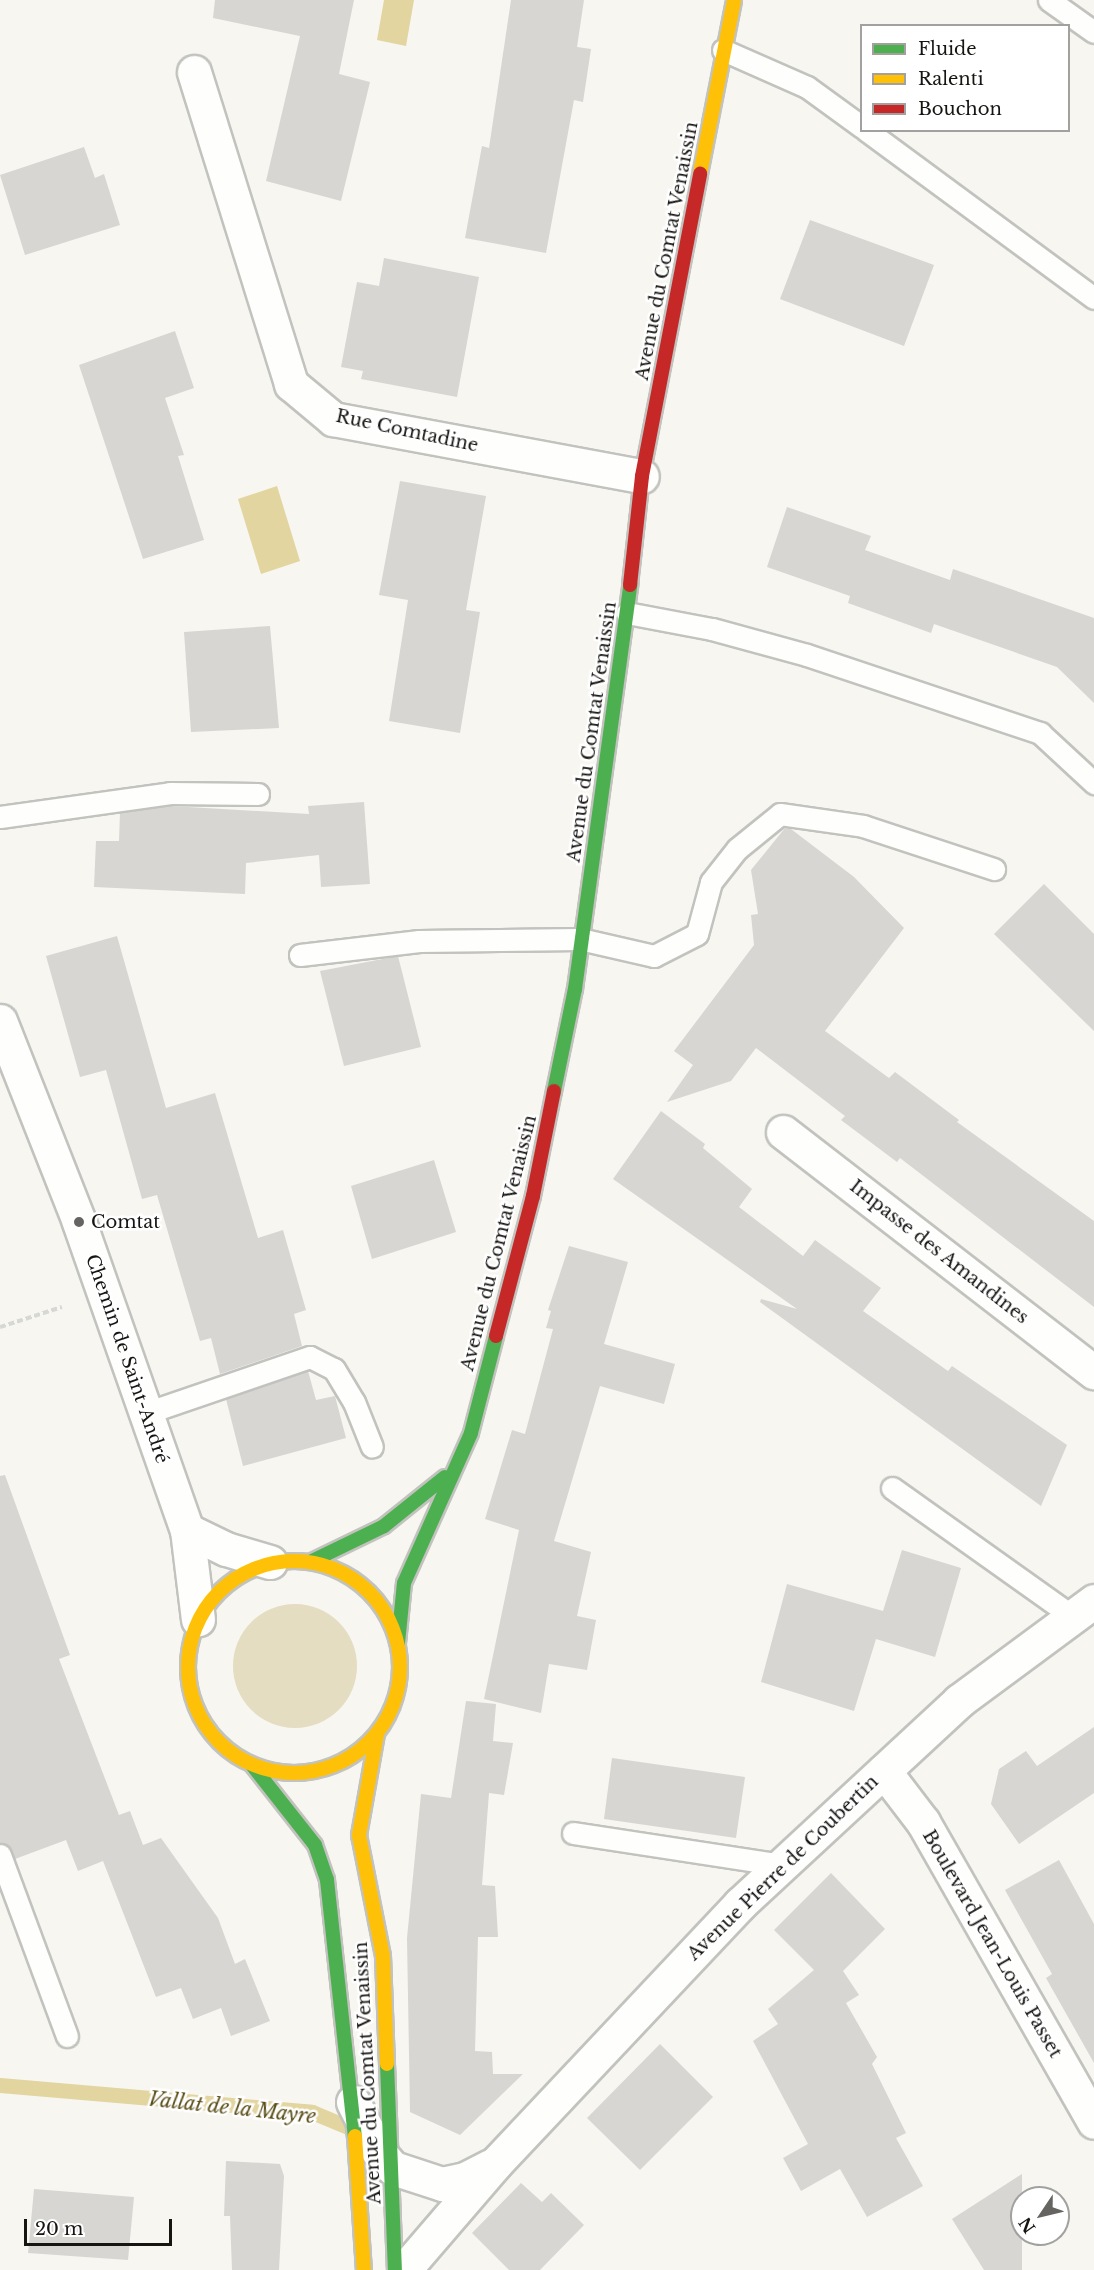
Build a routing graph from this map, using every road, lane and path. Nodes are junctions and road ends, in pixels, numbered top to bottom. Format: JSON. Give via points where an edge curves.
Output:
{"nodes":[{"id":1,"x":734,"y":0,"type":"edge"},
{"id":2,"x":1049,"y":0,"type":"edge"},
{"id":3,"x":1094,"y":32,"type":"edge"},
{"id":4,"x":723,"y":50,"type":"junction"},
{"id":5,"x":194,"y":72,"type":"dead end"},
{"id":6,"x":860,"y":126,"type":"edge"},
{"id":7,"x":869,"y":132,"type":"edge"},
{"id":8,"x":1094,"y":297,"type":"edge"},
{"id":9,"x":642,"y":476,"type":"junction"},
{"id":10,"x":627,"y":614,"type":"junction"},
{"id":11,"x":1094,"y":783,"type":"edge"},
{"id":12,"x":258,"y":794,"type":"dead end"},
{"id":13,"x":0,"y":817,"type":"edge"},
{"id":14,"x":994,"y":869,"type":"dead end"},
{"id":15,"x":580,"y":939,"type":"junction"},
{"id":16,"x":300,"y":955,"type":"dead end"},
{"id":17,"x":0,"y":1021,"type":"edge"},
{"id":18,"x":783,"y":1132,"type":"dead end"},
{"id":19,"x":105,"y":1296,"type":"junction"},
{"id":20,"x":0,"y":1327,"type":"edge"},
{"id":21,"x":1094,"y":1372,"type":"edge"},
{"id":22,"x":146,"y":1413,"type":"junction"},
{"id":23,"x":372,"y":1447,"type":"dead end"},
{"id":24,"x":459,"y":1463,"type":"junction"},
{"id":25,"x":892,"y":1488,"type":"dead end"},
{"id":26,"x":187,"y":1530,"type":"junction"},
{"id":27,"x":270,"y":1562,"type":"junction"},
{"id":28,"x":310,"y":1562,"type":"junction"},
{"id":29,"x":1083,"y":1608,"type":"edge"},
{"id":30,"x":198,"y":1619,"type":"junction"},
{"id":31,"x":398,"y":1643,"type":"junction"},
{"id":32,"x":377,"y":1734,"type":"junction"},
{"id":33,"x":252,"y":1765,"type":"junction"},
{"id":34,"x":884,"y":1771,"type":"junction"},
{"id":35,"x":573,"y":1833,"type":"dead end"},
{"id":36,"x":0,"y":1855,"type":"edge"},
{"id":37,"x":783,"y":1865,"type":"junction"},
{"id":38,"x":68,"y":2036,"type":"dead end"},
{"id":39,"x":353,"y":2102,"type":"junction"},
{"id":40,"x":1094,"y":2122,"type":"edge"},
{"id":41,"x":496,"y":2163,"type":"junction"},
{"id":42,"x":393,"y":2168,"type":"junction"},
{"id":43,"x":364,"y":2270,"type":"edge"},
{"id":44,"x":395,"y":2270,"type":"edge"},
{"id":45,"x":404,"y":2270,"type":"edge"}],
"edges":[{"from":1,"to":4,"type":"main road","name":"Avenue du Comtat Venaissin"},
{"from":2,"to":3,"type":"lane"},
{"from":4,"to":6,"type":"lane","via":[[807,87]]},
{"from":4,"to":9,"type":"main road","name":"Avenue du Comtat Venaissin"},
{"from":5,"to":9,"type":"street","name":"Rue Comtadine","via":[[291,384],[333,419]]},
{"from":7,"to":8,"type":"lane"},
{"from":9,"to":10,"type":"main road","name":"Avenue du Comtat Venaissin"},
{"from":10,"to":11,"type":"lane","via":[[712,629],[807,655],[1040,733]]},
{"from":10,"to":15,"type":"main road","name":"Avenue du Comtat Venaissin"},
{"from":12,"to":13,"type":"lane","via":[[170,793]]},
{"from":14,"to":15,"type":"lane","via":[[863,826],[780,814],[737,849],[711,882],[697,934],[654,956]]},
{"from":15,"to":16,"type":"lane","via":[[419,941]]},
{"from":15,"to":24,"type":"main road","name":"Avenue du Comtat Venaissin","via":[[575,989],[533,1196],[471,1433]]},
{"from":17,"to":19,"type":"street","name":"Chemin de Saint-André"},
{"from":18,"to":21,"type":"street","name":"Impasse des Amandines"},
{"from":19,"to":20,"type":"path"},
{"from":19,"to":22,"type":"street","name":"Chemin de Saint-André"},
{"from":22,"to":23,"type":"lane","via":[[310,1357],[334,1369],[354,1402]]},
{"from":22,"to":26,"type":"street","name":"Chemin de Saint-André"},
{"from":24,"to":28,"type":"main road","name":"Avenue du Comtat Venaissin","via":[[438,1486],[384,1526]]},
{"from":24,"to":31,"type":"main road","name":"Avenue du Comtat Venaissin","via":[[404,1583]]},
{"from":25,"to":29,"type":"lane"},
{"from":26,"to":27,"type":"street","via":[[226,1549]]},
{"from":26,"to":30,"type":"street","name":"Chemin de Saint-André"},
{"from":27,"to":28,"type":"main road"},
{"from":27,"to":30,"type":"main road","via":[[227,1583]]},
{"from":28,"to":31,"type":"main road","via":[[340,1571],[366,1589],[386,1614]]},
{"from":29,"to":34,"type":"street","name":"Avenue Pierre de Coubertin","via":[[959,1701]]},
{"from":30,"to":33,"type":"main road","via":[[188,1652],[189,1687],[201,1719],[223,1746]]},
{"from":31,"to":32,"type":"main road","via":[[400,1675],[393,1706]]},
{"from":32,"to":33,"type":"main road","via":[[351,1757],[319,1770],[285,1773]]},
{"from":32,"to":42,"type":"main road","name":"Avenue du Comtat Venaissin","via":[[359,1834],[383,1956]]},
{"from":33,"to":39,"type":"main road","name":"Avenue du Comtat Venaissin","via":[[315,1845],[327,1880]]},
{"from":34,"to":37,"type":"street","name":"Avenue Pierre de Coubertin"},
{"from":34,"to":40,"type":"street","name":"Boulevard Jean-Louis Passet","via":[[923,1822]]},
{"from":35,"to":37,"type":"lane"},
{"from":36,"to":38,"type":"lane"},
{"from":37,"to":41,"type":"street","name":"Avenue Pierre de Coubertin","via":[[740,1904]]},
{"from":39,"to":42,"type":"street","via":[[378,2151]]},
{"from":39,"to":43,"type":"main road","name":"Avenue du Comtat Venaissin"},
{"from":41,"to":42,"type":"street","name":"Avenue Pierre de Coubertin","via":[[465,2179],[442,2184]]},
{"from":41,"to":45,"type":"street","name":"Avenue Pierre de Coubertin"},
{"from":42,"to":44,"type":"main road","name":"Avenue du Comtat Venaissin"}]}
